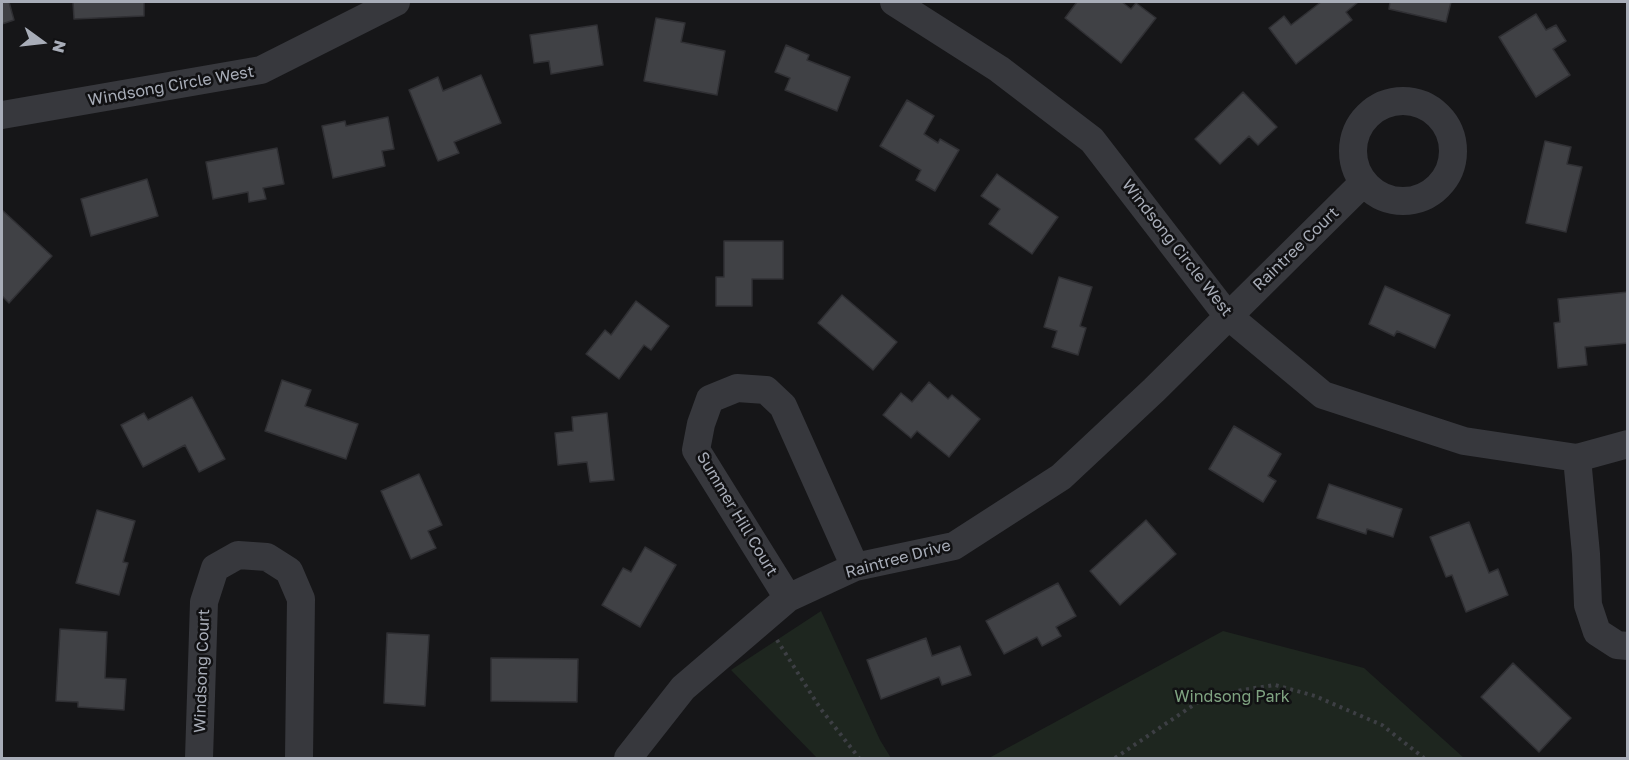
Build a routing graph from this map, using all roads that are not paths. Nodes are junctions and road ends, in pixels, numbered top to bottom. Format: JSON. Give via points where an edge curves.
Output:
{"nodes":[{"id":1,"x":894,"y":2,"type":"edge"},
{"id":2,"x":386,"y":4,"type":"edge"},
{"id":3,"x":2,"y":115,"type":"edge"},
{"id":4,"x":1364,"y":182,"type":"dead end"},
{"id":5,"x":1227,"y":315,"type":"junction"},
{"id":6,"x":1628,"y":444,"type":"edge"},
{"id":7,"x":1577,"y":458,"type":"junction"},
{"id":8,"x":855,"y":567,"type":"junction"},
{"id":9,"x":788,"y":598,"type":"junction"},
{"id":10,"x":1628,"y":646,"type":"edge"},
{"id":11,"x":199,"y":759,"type":"edge"},
{"id":12,"x":299,"y":759,"type":"edge"},
{"id":13,"x":628,"y":759,"type":"edge"}],
"edges":[{"from":1,"to":5,"type":"street","name":"Windsong Circle West","via":[[999,69],[1092,140]]},
{"from":2,"to":3,"type":"street","name":"Windsong Circle West","via":[[261,70]]},
{"from":4,"to":5,"type":"street","name":"Raintree Court"},
{"from":5,"to":7,"type":"street","name":"Windsong Circle West","via":[[1323,395],[1464,441]]},
{"from":5,"to":8,"type":"street","name":"Raintree Drive","via":[[1061,477],[954,546]]},
{"from":6,"to":7,"type":"street","name":"Windsong Circle West"},
{"from":7,"to":10,"type":"street","via":[[1588,605],[1597,632],[1617,645]]},
{"from":8,"to":9,"type":"street","name":"Raintree Drive"},
{"from":8,"to":9,"type":"street","name":"Summer Hill Court","via":[[783,406],[766,390],[737,388],[710,399],[696,450]]},
{"from":9,"to":13,"type":"street","name":"Raintree Drive","via":[[683,688]]},
{"from":11,"to":12,"type":"street","name":"Windsong Court","via":[[204,602],[215,568],[238,555],[267,557],[289,571],[301,599]]}]}
